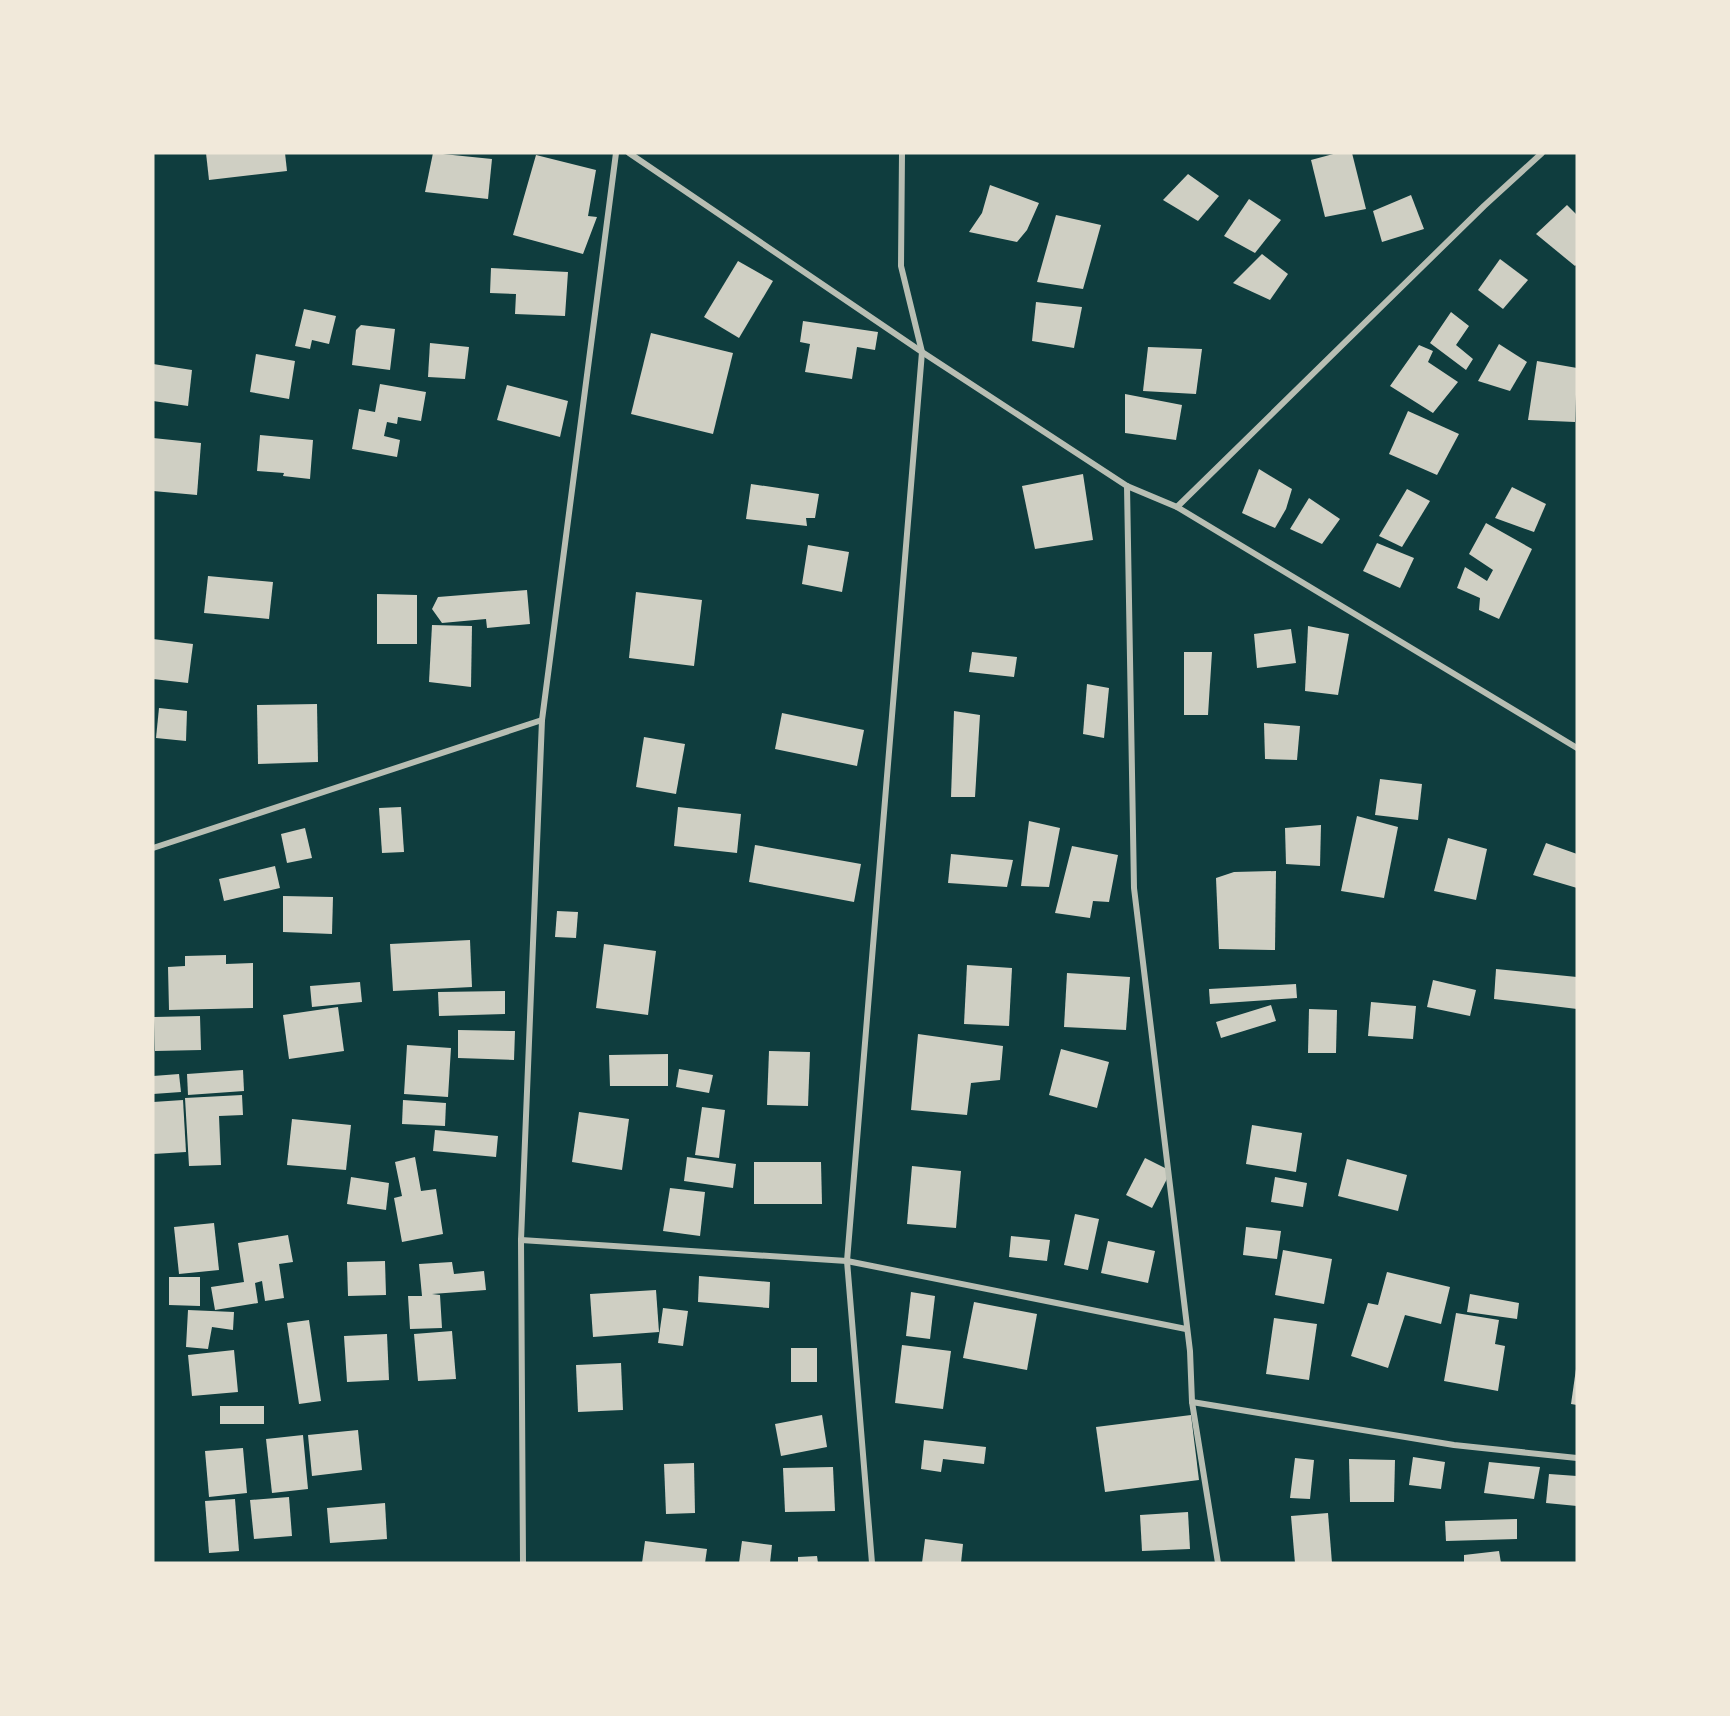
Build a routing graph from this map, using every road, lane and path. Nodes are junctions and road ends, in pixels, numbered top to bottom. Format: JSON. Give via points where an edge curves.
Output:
{"nodes":[{"id":1,"x":616,"y":153,"type":"edge"},
{"id":2,"x":629,"y":153,"type":"edge"},
{"id":3,"x":902,"y":153,"type":"edge"},
{"id":4,"x":1542,"y":153,"type":"edge"},
{"id":5,"x":922,"y":352,"type":"junction"},
{"id":6,"x":1127,"y":486,"type":"junction"},
{"id":7,"x":1178,"y":507,"type":"junction"},
{"id":8,"x":542,"y":720,"type":"junction"},
{"id":9,"x":1577,"y":748,"type":"edge"},
{"id":10,"x":153,"y":848,"type":"edge"},
{"id":11,"x":521,"y":1240,"type":"junction"},
{"id":12,"x":847,"y":1261,"type":"junction"},
{"id":13,"x":1186,"y":1329,"type":"junction"},
{"id":14,"x":1192,"y":1402,"type":"junction"},
{"id":15,"x":1577,"y":1458,"type":"edge"},
{"id":16,"x":523,"y":1563,"type":"edge"},
{"id":17,"x":872,"y":1563,"type":"edge"},
{"id":18,"x":1218,"y":1563,"type":"edge"}],
"edges":[{"from":1,"to":8,"type":"street"},
{"from":2,"to":5,"type":"street"},
{"from":3,"to":5,"type":"street","via":[[901,266]]},
{"from":4,"to":7,"type":"street"},
{"from":5,"to":6,"type":"street"},
{"from":5,"to":12,"type":"street"},
{"from":6,"to":7,"type":"street"},
{"from":6,"to":13,"type":"street","via":[[1134,888]]},
{"from":7,"to":9,"type":"street"},
{"from":8,"to":10,"type":"street"},
{"from":8,"to":11,"type":"street"},
{"from":11,"to":12,"type":"street"},
{"from":11,"to":16,"type":"street"},
{"from":12,"to":13,"type":"street"},
{"from":12,"to":17,"type":"street"},
{"from":13,"to":14,"type":"street"},
{"from":14,"to":15,"type":"street","via":[[1454,1445]]},
{"from":14,"to":18,"type":"street"}]}
